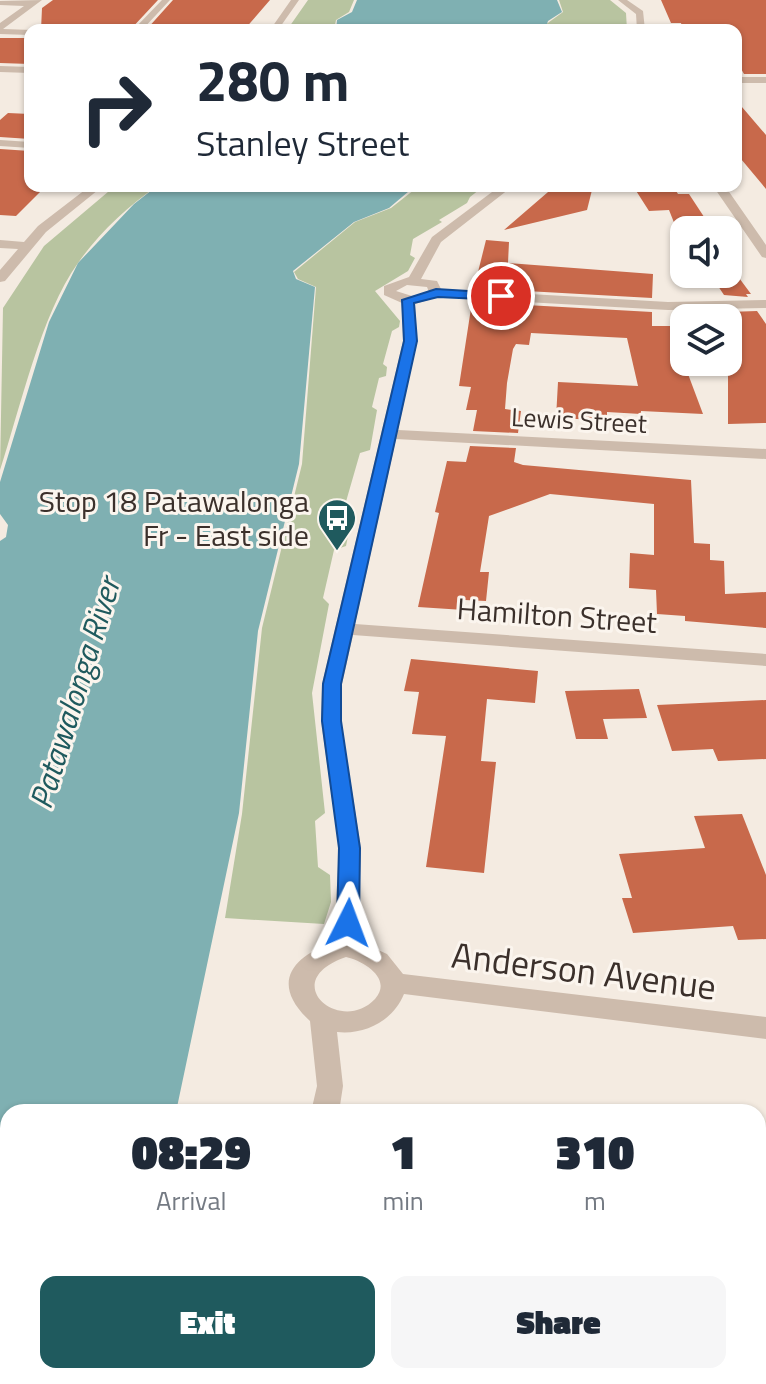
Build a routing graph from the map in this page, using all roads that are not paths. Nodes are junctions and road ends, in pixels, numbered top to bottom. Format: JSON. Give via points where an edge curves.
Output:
{"nodes":[{"id":1,"x":166,"y":0,"type":"edge"},
{"id":2,"x":295,"y":0,"type":"edge"},
{"id":3,"x":622,"y":0,"type":"edge"},
{"id":4,"x":35,"y":2,"type":"edge"},
{"id":5,"x":0,"y":3,"type":"edge"},
{"id":6,"x":143,"y":24,"type":"edge"},
{"id":7,"x":278,"y":24,"type":"edge"},
{"id":8,"x":641,"y":24,"type":"edge"},
{"id":9,"x":0,"y":29,"type":"edge"},
{"id":10,"x":24,"y":31,"type":"edge"},
{"id":11,"x":0,"y":69,"type":"edge"},
{"id":12,"x":24,"y":70,"type":"edge"},
{"id":13,"x":742,"y":80,"type":"edge"},
{"id":14,"x":766,"y":80,"type":"edge"},
{"id":15,"x":0,"y":143,"type":"edge"},
{"id":16,"x":24,"y":145,"type":"edge"},
{"id":17,"x":90,"y":192,"type":"edge"},
{"id":18,"x":499,"y":192,"type":"edge"},
{"id":19,"x":723,"y":192,"type":"edge"},
{"id":20,"x":0,"y":244,"type":"edge"},
{"id":21,"x":25,"y":246,"type":"junction"},
{"id":22,"x":766,"y":254,"type":"edge"},
{"id":23,"x":0,"y":278,"type":"edge"},
{"id":24,"x":414,"y":280,"type":"junction"},
{"id":25,"x":436,"y":293,"type":"junction"},
{"id":26,"x":408,"y":300,"type":"junction"},
{"id":27,"x":766,"y":304,"type":"edge"},
{"id":28,"x":390,"y":434,"type":"junction"},
{"id":29,"x":766,"y":454,"type":"edge"},
{"id":30,"x":343,"y":629,"type":"junction"},
{"id":31,"x":766,"y":660,"type":"edge"},
{"id":32,"x":346,"y":948,"type":"junction"},
{"id":33,"x":393,"y":983,"type":"junction"},
{"id":34,"x":322,"y":1017,"type":"junction"},
{"id":35,"x":766,"y":1028,"type":"edge"},
{"id":36,"x":327,"y":1104,"type":"edge"}],
"edges":[{"from":1,"to":6,"type":"street"},
{"from":2,"to":7,"type":"street"},
{"from":3,"to":8,"type":"street","via":[[640,13]]},
{"from":4,"to":5,"type":"street"},
{"from":4,"to":9,"type":"street"},
{"from":9,"to":10,"type":"street"},
{"from":11,"to":12,"type":"street"},
{"from":13,"to":14,"type":"street"},
{"from":15,"to":16,"type":"street"},
{"from":17,"to":21,"type":"street"},
{"from":18,"to":24,"type":"street","via":[[436,240]]},
{"from":19,"to":22,"type":"street"},
{"from":20,"to":21,"type":"street"},
{"from":21,"to":23,"type":"street"},
{"from":24,"to":25,"type":"street","via":[[432,284]]},
{"from":24,"to":26,"type":"street","via":[[389,289],[391,295]]},
{"from":25,"to":26,"type":"street"},
{"from":25,"to":27,"type":"street","via":[[668,306]]},
{"from":26,"to":28,"type":"street","via":[[410,341]]},
{"from":28,"to":29,"type":"street","name":"Lewis Street"},
{"from":28,"to":30,"type":"street"},
{"from":30,"to":31,"type":"street","name":"Hamilton Street"},
{"from":30,"to":32,"type":"street","via":[[331,721],[350,848]]},
{"from":32,"to":33,"type":"street","via":[[374,955],[386,964]]},
{"from":32,"to":34,"type":"street","via":[[314,959],[304,969],[301,997]]},
{"from":33,"to":34,"type":"street","via":[[389,999],[367,1018],[340,1022]]},
{"from":33,"to":35,"type":"street","name":"Anderson Avenue"},
{"from":34,"to":36,"type":"street","via":[[330,1086]]}]}
